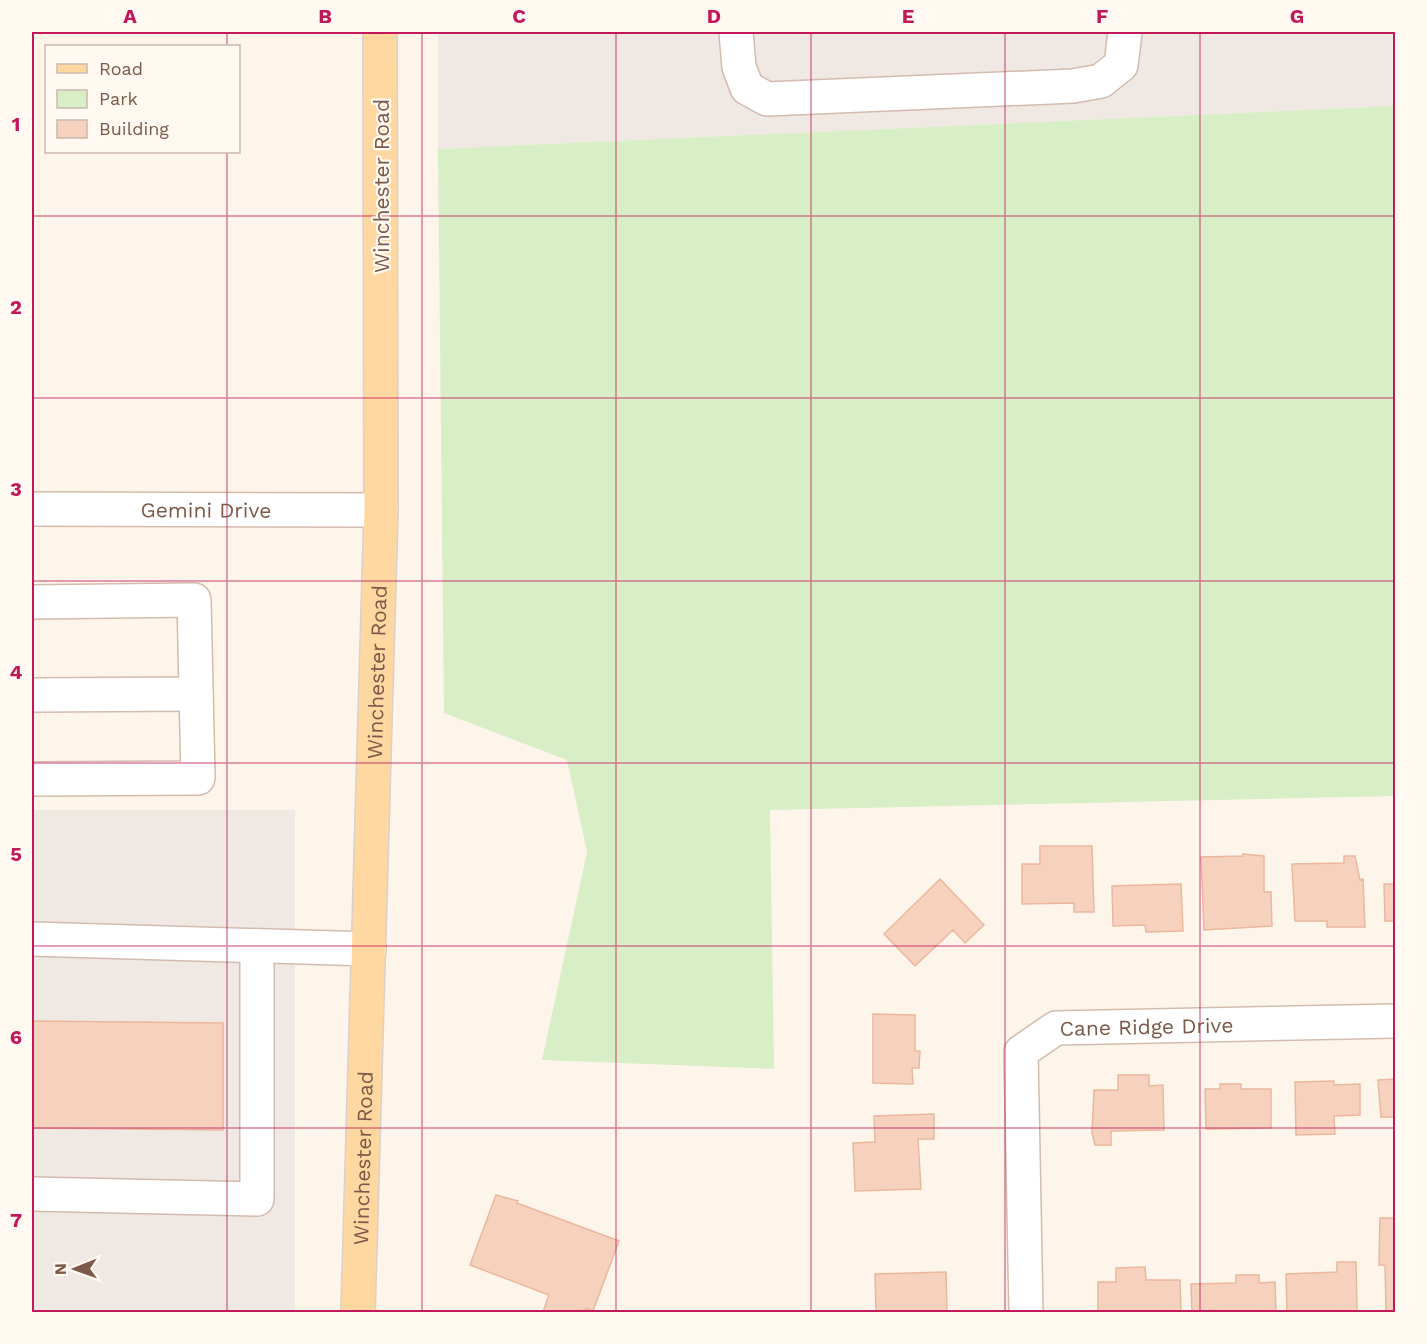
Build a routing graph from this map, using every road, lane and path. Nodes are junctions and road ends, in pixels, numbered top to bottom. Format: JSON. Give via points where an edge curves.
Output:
{"nodes":[{"id":1,"x":381,"y":32,"type":"edge"},
{"id":2,"x":736,"y":32,"type":"edge"},
{"id":3,"x":1125,"y":32,"type":"edge"},
{"id":4,"x":32,"y":509,"type":"edge"},
{"id":5,"x":381,"y":510,"type":"junction"},
{"id":6,"x":32,"y":602,"type":"edge"},
{"id":7,"x":196,"y":694,"type":"junction"},
{"id":8,"x":32,"y":695,"type":"edge"},
{"id":9,"x":32,"y":779,"type":"edge"},
{"id":10,"x":32,"y":939,"type":"edge"},
{"id":11,"x":257,"y":946,"type":"junction"},
{"id":12,"x":369,"y":949,"type":"junction"},
{"id":13,"x":1395,"y":1021,"type":"edge"},
{"id":14,"x":32,"y":1194,"type":"edge"},
{"id":15,"x":358,"y":1312,"type":"edge"},
{"id":16,"x":1026,"y":1312,"type":"edge"}],
"edges":[{"from":1,"to":5,"type":"main road","name":"Winchester Road"},
{"from":2,"to":3,"type":"street","via":[[739,67],[747,88],[767,99],[1073,86],[1101,81],[1121,65]]},
{"from":4,"to":5,"type":"street","name":"Gemini Drive"},
{"from":5,"to":12,"type":"main road","name":"Winchester Road"},
{"from":6,"to":7,"type":"street","via":[[194,600]]},
{"from":7,"to":8,"type":"street"},
{"from":7,"to":9,"type":"street","via":[[198,778]]},
{"from":10,"to":11,"type":"street"},
{"from":11,"to":12,"type":"street"},
{"from":11,"to":14,"type":"street","via":[[257,1199]]},
{"from":12,"to":15,"type":"main road","name":"Winchester Road"},
{"from":13,"to":16,"type":"street","name":"Cane Ridge Drive","via":[[1056,1028],[1021,1052]]}]}
